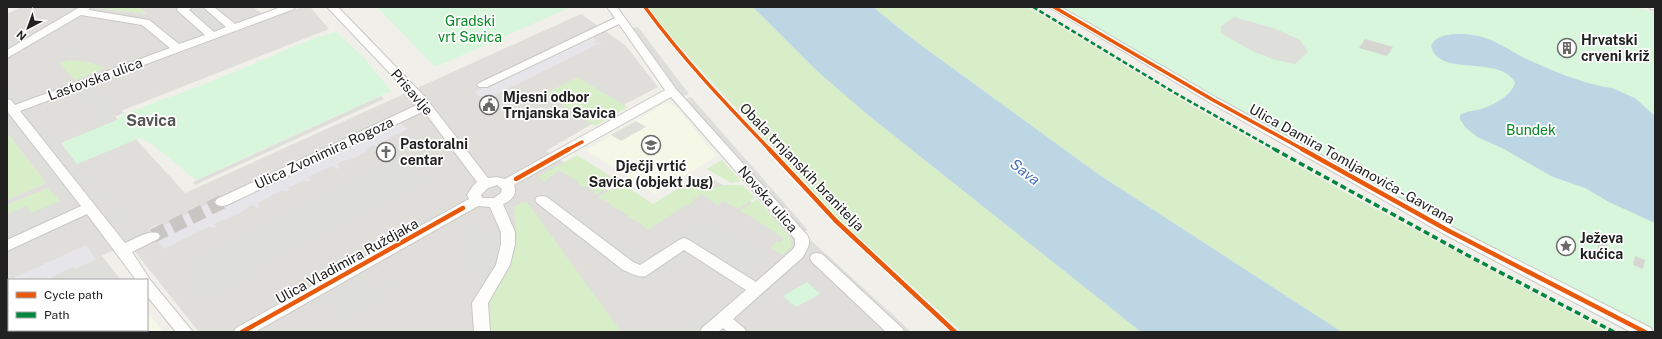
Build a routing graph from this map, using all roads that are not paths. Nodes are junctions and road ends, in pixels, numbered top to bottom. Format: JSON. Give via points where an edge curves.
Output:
{"nodes":[{"id":1,"x":187,"y":7,"type":"edge"},
{"id":2,"x":208,"y":7,"type":"edge"},
{"id":3,"x":290,"y":7,"type":"edge"},
{"id":4,"x":332,"y":7,"type":"edge"},
{"id":5,"x":612,"y":7,"type":"edge"},
{"id":6,"x":1054,"y":7,"type":"edge"},
{"id":7,"x":84,"y":10,"type":"edge"},
{"id":8,"x":620,"y":20,"type":"junction"},
{"id":9,"x":234,"y":28,"type":"junction"},
{"id":10,"x":213,"y":36,"type":"junction"},
{"id":11,"x":178,"y":49,"type":"junction"},
{"id":12,"x":7,"y":55,"type":"edge"},
{"id":13,"x":483,"y":85,"type":"dead end"},
{"id":14,"x":672,"y":91,"type":"junction"},
{"id":15,"x":426,"y":105,"type":"junction"},
{"id":16,"x":10,"y":106,"type":"edge"},
{"id":17,"x":485,"y":183,"type":"junction"},
{"id":18,"x":506,"y":184,"type":"junction"},
{"id":19,"x":542,"y":200,"type":"dead end"},
{"id":20,"x":477,"y":201,"type":"junction"},
{"id":21,"x":222,"y":202,"type":"tunnel mouth"},
{"id":22,"x":495,"y":202,"type":"junction"},
{"id":23,"x":90,"y":207,"type":"junction"},
{"id":24,"x":153,"y":236,"type":"tunnel mouth"},
{"id":25,"x":7,"y":246,"type":"edge"},
{"id":26,"x":123,"y":250,"type":"junction"},
{"id":27,"x":817,"y":258,"type":"dead end"},
{"id":28,"x":143,"y":279,"type":"edge"},
{"id":29,"x":148,"y":286,"type":"edge"},
{"id":30,"x":756,"y":289,"type":"junction"},
{"id":31,"x":723,"y":319,"type":"junction"},
{"id":32,"x":185,"y":332,"type":"edge"},
{"id":33,"x":242,"y":332,"type":"edge"},
{"id":34,"x":482,"y":332,"type":"edge"},
{"id":35,"x":708,"y":332,"type":"edge"},
{"id":36,"x":738,"y":332,"type":"edge"},
{"id":37,"x":896,"y":332,"type":"edge"},
{"id":38,"x":1644,"y":332,"type":"edge"}],
"edges":[{"from":1,"to":10,"type":"street","via":[[182,9]]},
{"from":2,"to":9,"type":"street"},
{"from":3,"to":9,"type":"street","name":"Lastovska ulica"},
{"from":4,"to":15,"type":"street","name":"Prisavlje"},
{"from":5,"to":8,"type":"street"},
{"from":6,"to":38,"type":"street","name":"Ulica Damira Tomljanovića - Gavrana","via":[[1213,100],[1429,219]]},
{"from":7,"to":11,"type":"street","via":[[145,22]]},
{"from":7,"to":12,"type":"street"},
{"from":8,"to":13,"type":"street"},
{"from":8,"to":14,"type":"street"},
{"from":9,"to":10,"type":"street","name":"Lastovska ulica"},
{"from":10,"to":11,"type":"street","name":"Lastovska ulica"},
{"from":11,"to":16,"type":"street","name":"Lastovska ulica"},
{"from":14,"to":18,"type":"street"},
{"from":14,"to":30,"type":"street","name":"Novska ulica","via":[[802,238],[802,246],[798,253]]},
{"from":15,"to":17,"type":"street","name":"Prisavlje"},
{"from":15,"to":21,"type":"street","name":"Ulica Zvonimira Rogoza"},
{"from":16,"to":23,"type":"street"},
{"from":17,"to":18,"type":"street","via":[[497,181]]},
{"from":17,"to":20,"type":"street","via":[[475,192]]},
{"from":18,"to":22,"type":"street","via":[[508,194]]},
{"from":19,"to":30,"type":"street","via":[[628,266],[642,272],[684,243]]},
{"from":20,"to":22,"type":"street"},
{"from":20,"to":33,"type":"street","name":"Ulica Vladimira Ruždjaka"},
{"from":22,"to":34,"type":"street","via":[[508,232],[508,244],[503,265],[480,303]]},
{"from":23,"to":25,"type":"street"},
{"from":23,"to":26,"type":"street"},
{"from":24,"to":26,"type":"street"},
{"from":26,"to":28,"type":"street"},
{"from":27,"to":37,"type":"street"},
{"from":29,"to":32,"type":"street"},
{"from":30,"to":31,"type":"street","name":"Novska ulica"},
{"from":31,"to":35,"type":"street","name":"Novska ulica"},
{"from":31,"to":36,"type":"street"}]}
